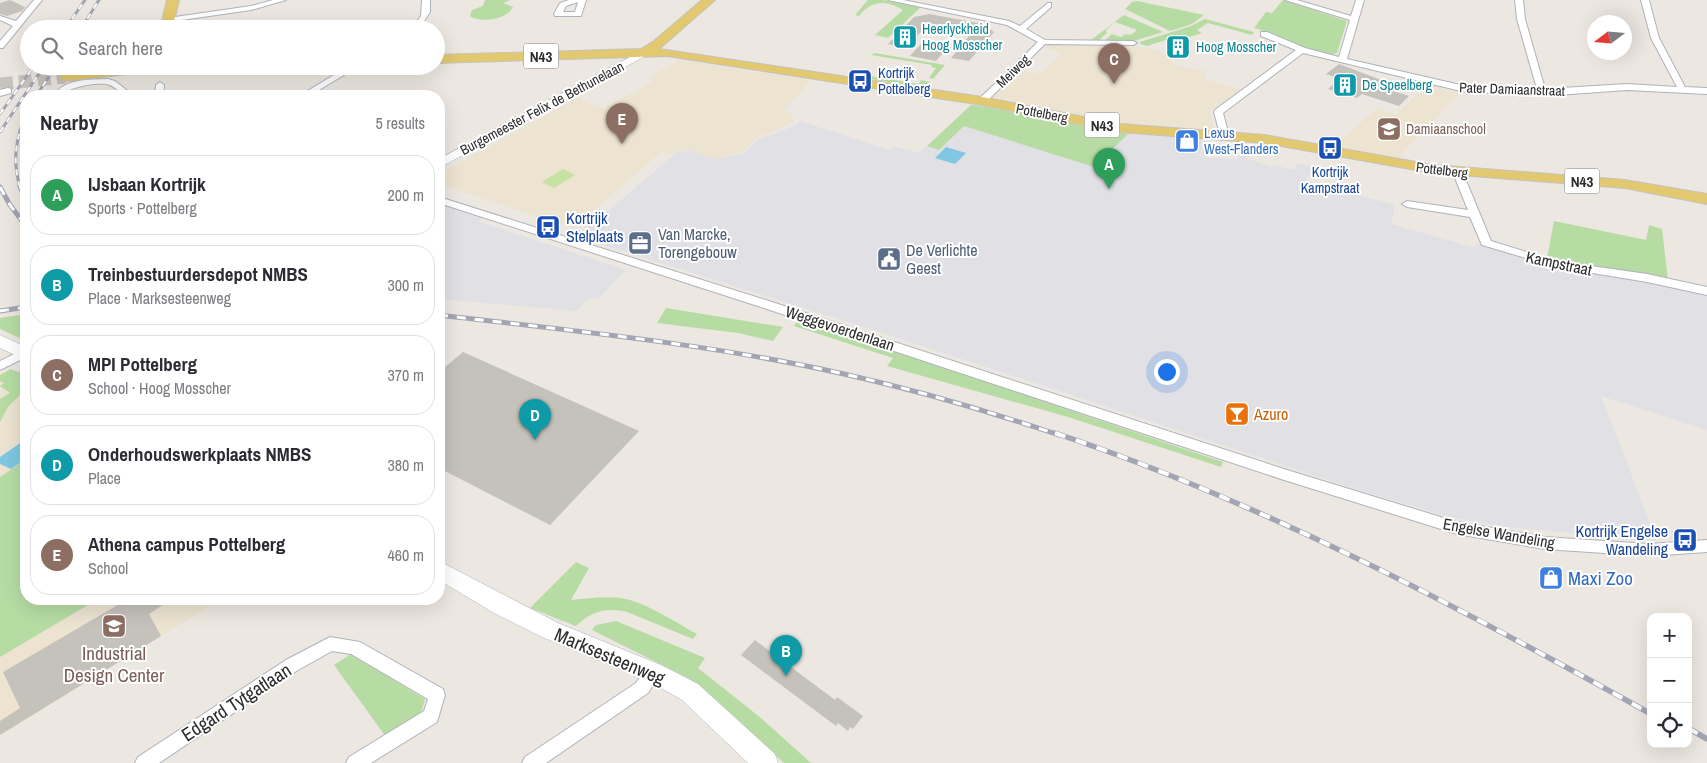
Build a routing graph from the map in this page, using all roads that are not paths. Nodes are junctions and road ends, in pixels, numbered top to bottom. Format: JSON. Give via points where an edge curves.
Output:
{"nodes":[{"id":1,"x":38,"y":0,"type":"edge"},
{"id":2,"x":173,"y":0,"type":"edge"},
{"id":3,"x":282,"y":0,"type":"edge"},
{"id":4,"x":426,"y":0,"type":"edge"},
{"id":5,"x":575,"y":0,"type":"edge"},
{"id":6,"x":582,"y":0,"type":"edge"},
{"id":7,"x":709,"y":0,"type":"edge"},
{"id":8,"x":892,"y":0,"type":"edge"},
{"id":9,"x":1055,"y":0,"type":"edge"},
{"id":10,"x":1289,"y":0,"type":"edge"},
{"id":11,"x":1360,"y":0,"type":"edge"},
{"id":12,"x":1519,"y":0,"type":"edge"},
{"id":13,"x":1645,"y":0,"type":"edge"},
{"id":14,"x":916,"y":2,"type":"edge"},
{"id":15,"x":1050,"y":3,"type":"edge"},
{"id":16,"x":1,"y":18,"type":"edge"},
{"id":17,"x":1355,"y":19,"type":"junction"},
{"id":18,"x":22,"y":20,"type":"edge"},
{"id":19,"x":168,"y":20,"type":"edge"},
{"id":20,"x":188,"y":20,"type":"edge"},
{"id":21,"x":421,"y":20,"type":"edge"},
{"id":22,"x":20,"y":23,"type":"edge"},
{"id":23,"x":18,"y":25,"type":"junction"},
{"id":24,"x":1021,"y":28,"type":"junction"},
{"id":25,"x":0,"y":31,"type":"edge"},
{"id":26,"x":1264,"y":34,"type":"dead end"},
{"id":27,"x":1043,"y":42,"type":"junction"},
{"id":28,"x":1133,"y":43,"type":"dead end"},
{"id":29,"x":0,"y":46,"type":"edge"},
{"id":30,"x":1302,"y":50,"type":"junction"},
{"id":31,"x":645,"y":52,"type":"junction"},
{"id":32,"x":445,"y":59,"type":"edge"},
{"id":33,"x":1342,"y":60,"type":"junction"},
{"id":34,"x":103,"y":75,"type":"edge"},
{"id":35,"x":151,"y":75,"type":"edge"},
{"id":36,"x":339,"y":75,"type":"edge"},
{"id":37,"x":64,"y":78,"type":"tunnel mouth"},
{"id":38,"x":1682,"y":89,"type":"junction"},
{"id":39,"x":61,"y":90,"type":"tunnel mouth"},
{"id":40,"x":121,"y":90,"type":"edge"},
{"id":41,"x":157,"y":90,"type":"edge"},
{"id":42,"x":313,"y":90,"type":"edge"},
{"id":43,"x":1707,"y":91,"type":"edge"},
{"id":44,"x":1542,"y":92,"type":"junction"},
{"id":45,"x":982,"y":101,"type":"junction"},
{"id":46,"x":1224,"y":136,"type":"junction"},
{"id":47,"x":445,"y":161,"type":"edge"},
{"id":48,"x":1458,"y":173,"type":"junction"},
{"id":49,"x":1707,"y":199,"type":"edge"},
{"id":50,"x":445,"y":202,"type":"edge"},
{"id":51,"x":1407,"y":204,"type":"dead end"},
{"id":52,"x":1474,"y":214,"type":"junction"},
{"id":53,"x":1707,"y":291,"type":"edge"},
{"id":54,"x":0,"y":341,"type":"edge"},
{"id":55,"x":20,"y":351,"type":"edge"},
{"id":56,"x":20,"y":356,"type":"edge"},
{"id":57,"x":0,"y":366,"type":"edge"},
{"id":58,"x":1240,"y":459,"type":"joint"},
{"id":59,"x":1707,"y":546,"type":"edge"},
{"id":60,"x":445,"y":573,"type":"edge"},
{"id":61,"x":652,"y":672,"type":"junction"},
{"id":62,"x":144,"y":763,"type":"edge"},
{"id":63,"x":355,"y":763,"type":"edge"},
{"id":64,"x":531,"y":763,"type":"edge"},
{"id":65,"x":766,"y":763,"type":"edge"}],
"edges":[{"from":1,"to":18,"type":"street"},
{"from":2,"to":19,"type":"main road"},
{"from":3,"to":20,"type":"street"},
{"from":4,"to":21,"type":"street","via":[[427,7]]},
{"from":5,"to":6,"type":"street","via":[[563,5],[558,14],[578,14]]},
{"from":7,"to":31,"type":"main road"},
{"from":8,"to":14,"type":"street"},
{"from":9,"to":15,"type":"street","name":"Meiweg"},
{"from":10,"to":17,"type":"street"},
{"from":11,"to":17,"type":"street"},
{"from":12,"to":44,"type":"street","via":[[1521,19]]},
{"from":13,"to":38,"type":"street","via":[[1655,38]]},
{"from":14,"to":24,"type":"street"},
{"from":15,"to":24,"type":"street","name":"Meiweg"},
{"from":16,"to":23,"type":"street"},
{"from":17,"to":33,"type":"street"},
{"from":22,"to":23,"type":"street"},
{"from":23,"to":25,"type":"street"},
{"from":23,"to":29,"type":"street"},
{"from":24,"to":27,"type":"street"},
{"from":26,"to":30,"type":"street","name":"Pater Damiaanstraat"},
{"from":27,"to":28,"type":"street"},
{"from":27,"to":45,"type":"street","name":"Meiweg"},
{"from":30,"to":33,"type":"street","name":"Pater Damiaanstraat"},
{"from":30,"to":46,"type":"street","via":[[1218,112]]},
{"from":31,"to":32,"type":"main road","number":"N43"},
{"from":31,"to":45,"type":"main road","name":"Pottelberg","number":"N43","via":[[709,57]]},
{"from":31,"to":47,"type":"street","name":"Burgemeester Felix de Bethunelaan"},
{"from":33,"to":44,"type":"street","name":"Pater Damiaanstraat","via":[[1450,86]]},
{"from":34,"to":37,"type":"main road"},
{"from":35,"to":41,"type":"street"},
{"from":36,"to":42,"type":"street"},
{"from":38,"to":43,"type":"street","name":"Pater Damiaanstraat"},
{"from":38,"to":44,"type":"street","name":"Pater Damiaanstraat","via":[[1627,87]]},
{"from":39,"to":40,"type":"street","via":[[70,86],[110,82]]},
{"from":45,"to":46,"type":"main road","name":"Pottelberg","number":"N43","via":[[1120,128]]},
{"from":46,"to":48,"type":"main road","name":"Pottelberg","number":"N43"},
{"from":48,"to":49,"type":"main road","name":"Pottelberg","number":"N43","via":[[1625,184]]},
{"from":48,"to":52,"type":"street","name":"Kampstraat"},
{"from":50,"to":58,"type":"street","name":"Weggevoerdenlaan"},
{"from":51,"to":52,"type":"street"},
{"from":52,"to":53,"type":"street","name":"Kampstraat","via":[[1486,243],[1512,252],[1576,268]]},
{"from":54,"to":55,"type":"street"},
{"from":56,"to":57,"type":"street"},
{"from":58,"to":59,"type":"street","name":"Engelse Wandeling","via":[[1457,528],[1545,543],[1650,550]]},
{"from":60,"to":61,"type":"street","name":"Marksesteenweg","via":[[550,630]]},
{"from":61,"to":64,"type":"street","via":[[642,688]]},
{"from":61,"to":65,"type":"street","name":"Marksesteenweg","via":[[690,692]]},
{"from":62,"to":63,"type":"street","name":"Edgard Tytgatlaan","via":[[292,664],[330,644],[354,648],[437,695],[431,716]]}]}
